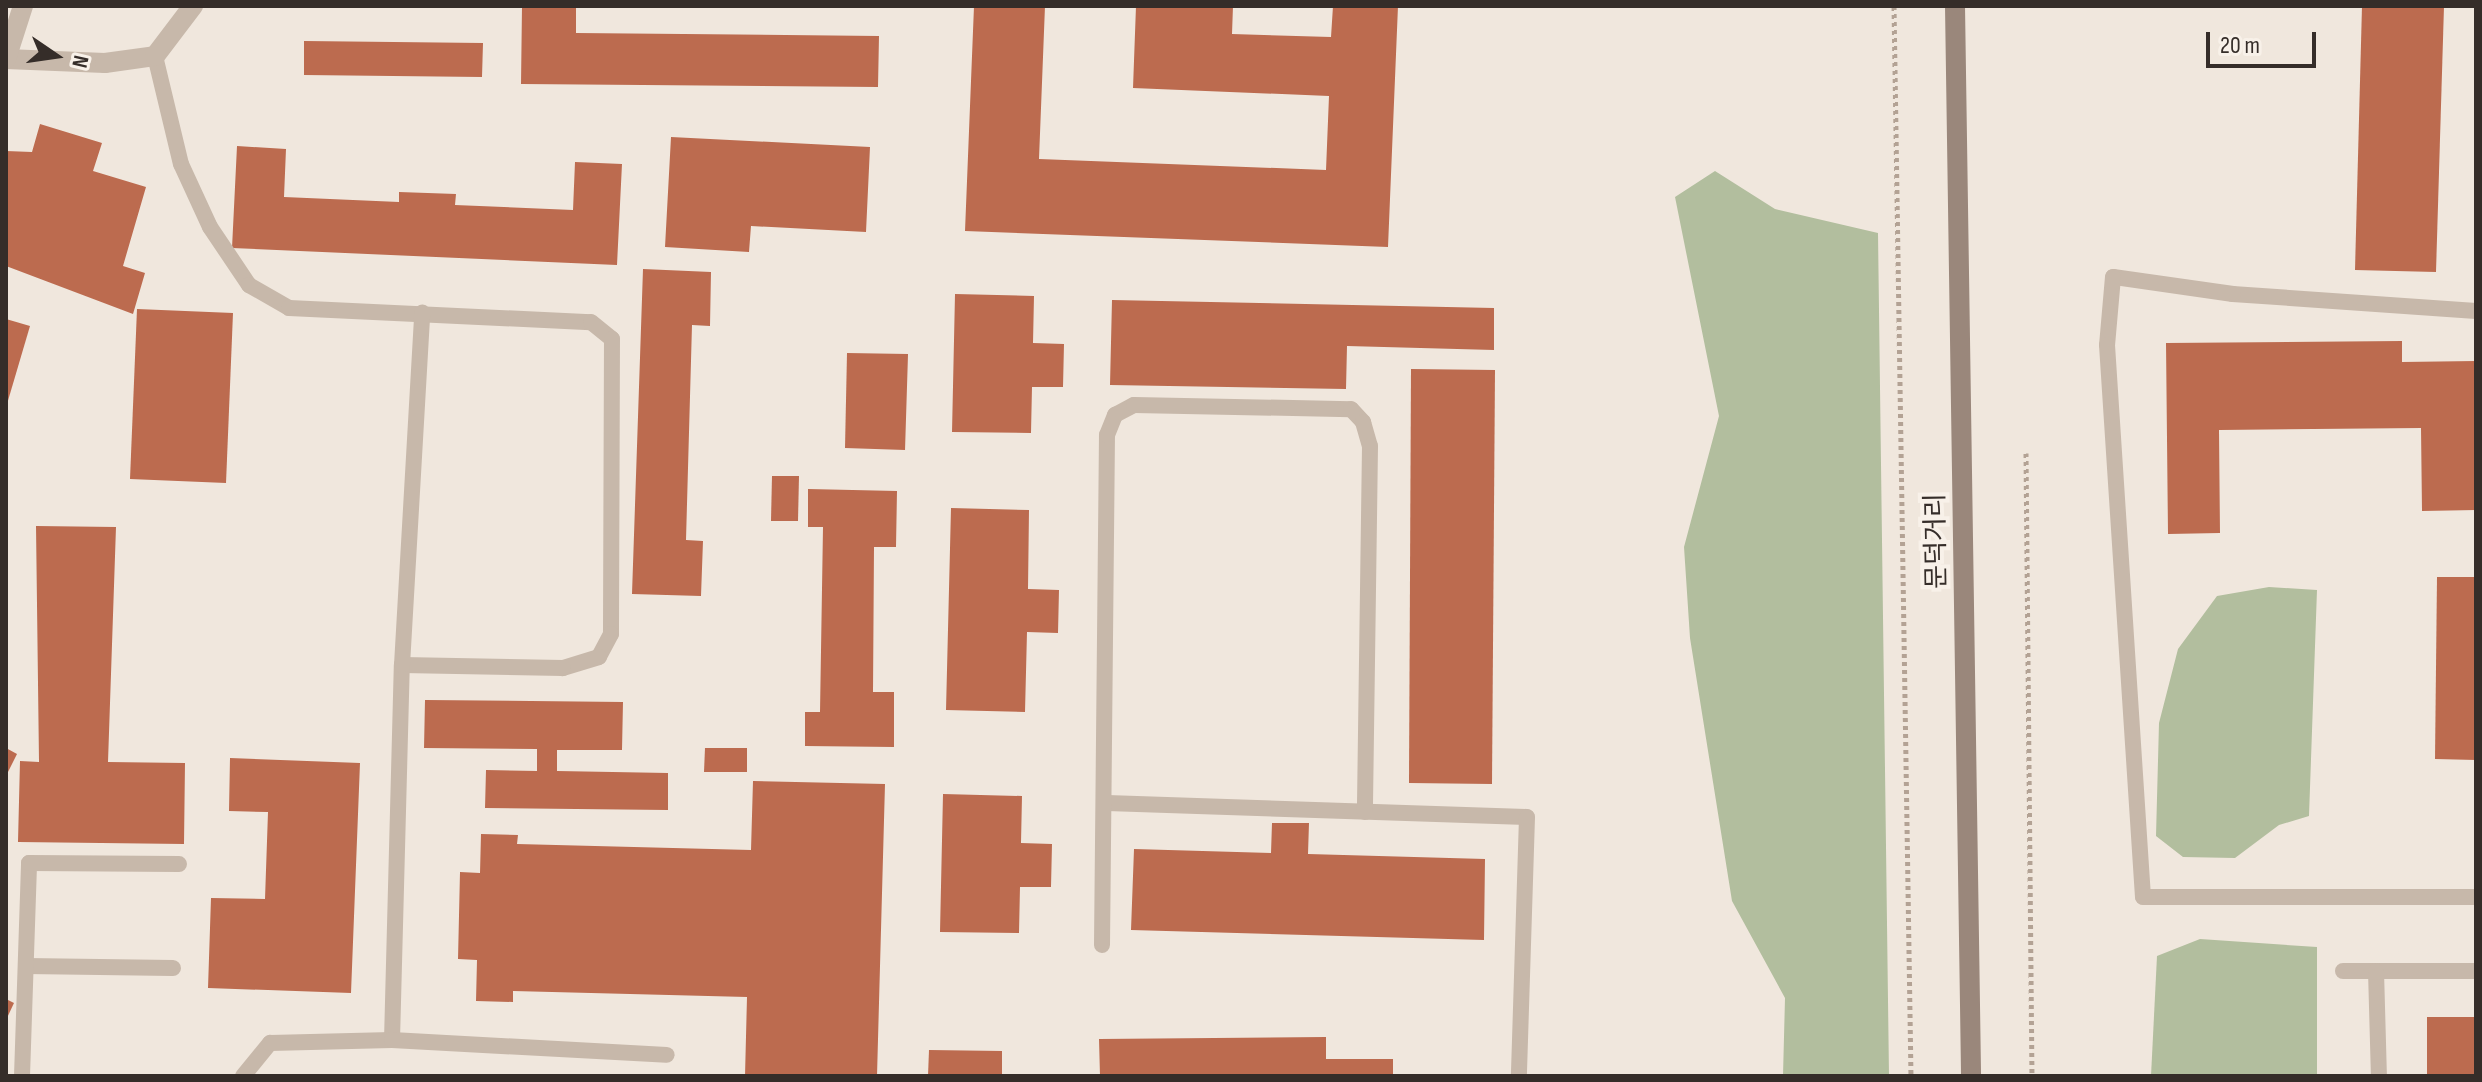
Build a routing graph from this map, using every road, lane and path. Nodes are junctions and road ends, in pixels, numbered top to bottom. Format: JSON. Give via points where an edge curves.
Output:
{"nodes":[{"id":1,"x":23,"y":6,"type":"edge"},
{"id":2,"x":193,"y":6,"type":"edge"},
{"id":3,"x":1894,"y":6,"type":"edge"},
{"id":4,"x":1955,"y":6,"type":"edge"},
{"id":5,"x":155,"y":56,"type":"junction"},
{"id":6,"x":6,"y":59,"type":"edge"},
{"id":7,"x":2476,"y":311,"type":"edge"},
{"id":8,"x":422,"y":313,"type":"junction"},
{"id":9,"x":2026,"y":453,"type":"dead end"},
{"id":10,"x":402,"y":665,"type":"junction"},
{"id":11,"x":1107,"y":803,"type":"junction"},
{"id":12,"x":1365,"y":812,"type":"junction"},
{"id":13,"x":179,"y":864,"type":"dead end"},
{"id":14,"x":2476,"y":897,"type":"edge"},
{"id":15,"x":1102,"y":945,"type":"dead end"},
{"id":16,"x":26,"y":966,"type":"junction"},
{"id":17,"x":173,"y":968,"type":"dead end"},
{"id":18,"x":2343,"y":971,"type":"dead end"},
{"id":19,"x":2376,"y":971,"type":"junction"},
{"id":20,"x":2476,"y":971,"type":"edge"},
{"id":21,"x":392,"y":1040,"type":"junction"},
{"id":22,"x":667,"y":1055,"type":"dead end"},
{"id":23,"x":22,"y":1076,"type":"edge"},
{"id":24,"x":243,"y":1076,"type":"edge"},
{"id":25,"x":1519,"y":1076,"type":"edge"},
{"id":26,"x":1911,"y":1076,"type":"edge"},
{"id":27,"x":1971,"y":1076,"type":"edge"},
{"id":28,"x":2032,"y":1076,"type":"edge"},
{"id":29,"x":2379,"y":1076,"type":"edge"}],
"edges":[{"from":1,"to":6,"type":"street"},
{"from":2,"to":5,"type":"street"},
{"from":3,"to":26,"type":"path"},
{"from":4,"to":27,"type":"main road","name":"문덕거리"},
{"from":5,"to":6,"type":"street","via":[[105,63]]},
{"from":5,"to":8,"type":"lane","via":[[181,164],[210,227],[249,285],[289,308]]},
{"from":7,"to":14,"type":"lane","via":[[2233,294],[2113,277],[2107,345],[2143,897]]},
{"from":8,"to":10,"type":"lane"},
{"from":8,"to":10,"type":"lane","via":[[591,322],[612,339],[611,634],[599,657],[563,668]]},
{"from":9,"to":28,"type":"path"},
{"from":10,"to":21,"type":"lane"},
{"from":11,"to":12,"type":"lane"},
{"from":11,"to":12,"type":"lane","via":[[1107,435],[1115,415],[1134,405],[1351,409],[1370,446]]},
{"from":11,"to":15,"type":"lane"},
{"from":12,"to":25,"type":"lane","via":[[1527,817]]},
{"from":13,"to":16,"type":"lane","via":[[29,863]]},
{"from":16,"to":17,"type":"lane"},
{"from":16,"to":23,"type":"lane"},
{"from":18,"to":19,"type":"lane"},
{"from":19,"to":20,"type":"lane"},
{"from":19,"to":29,"type":"lane"},
{"from":21,"to":22,"type":"lane"},
{"from":21,"to":24,"type":"lane","via":[[270,1043]]}]}
